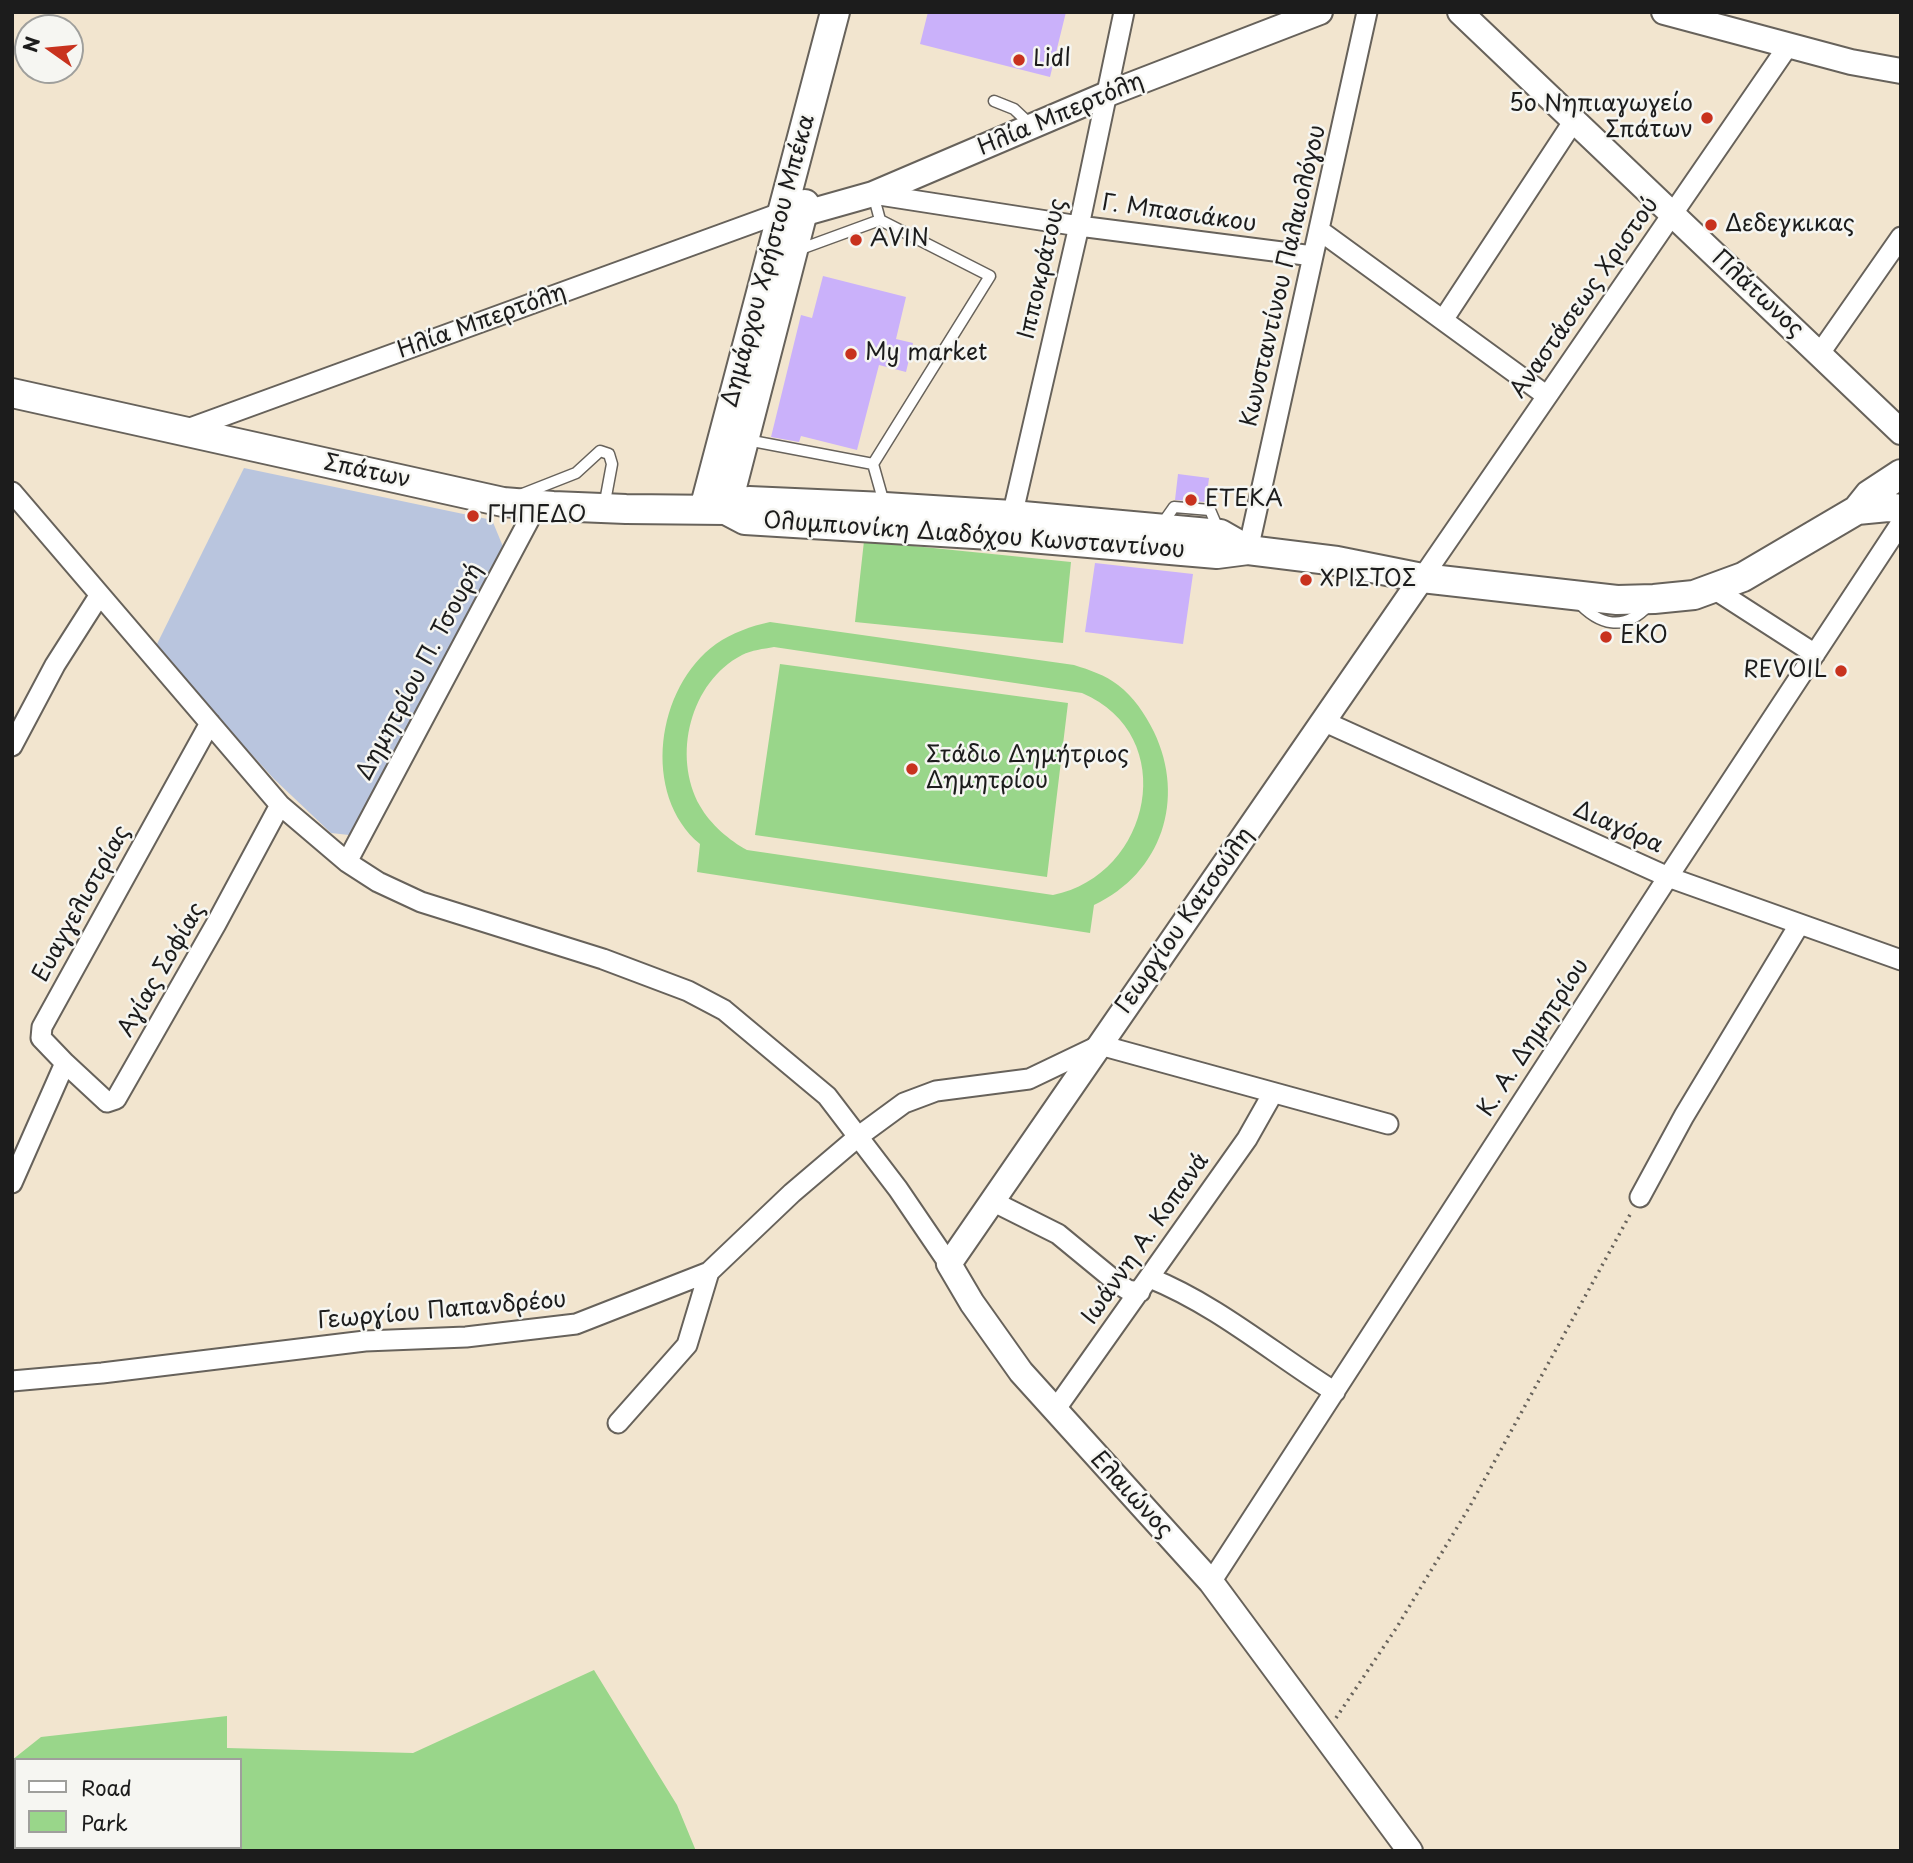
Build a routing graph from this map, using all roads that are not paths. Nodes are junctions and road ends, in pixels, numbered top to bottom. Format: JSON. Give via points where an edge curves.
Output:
{"nodes":[{"id":1,"x":835,"y":12,"type":"edge"},
{"id":2,"x":854,"y":12,"type":"edge"},
{"id":3,"x":1124,"y":12,"type":"edge"},
{"id":4,"x":1320,"y":12,"type":"edge"},
{"id":5,"x":1367,"y":12,"type":"edge"},
{"id":6,"x":1460,"y":12,"type":"edge"},
{"id":7,"x":1664,"y":12,"type":"edge"},
{"id":8,"x":1788,"y":46,"type":"junction"},
{"id":9,"x":1901,"y":71,"type":"edge"},
{"id":10,"x":1105,"y":95,"type":"junction"},
{"id":11,"x":994,"y":101,"type":"dead end"},
{"id":12,"x":1573,"y":122,"type":"junction"},
{"id":13,"x":1032,"y":126,"type":"junction"},
{"id":14,"x":873,"y":194,"type":"junction"},
{"id":15,"x":792,"y":213,"type":"junction"},
{"id":16,"x":1672,"y":214,"type":"junction"},
{"id":17,"x":880,"y":220,"type":"junction"},
{"id":18,"x":1079,"y":226,"type":"junction"},
{"id":19,"x":1319,"y":230,"type":"junction"},
{"id":20,"x":1901,"y":237,"type":"edge"},
{"id":21,"x":792,"y":252,"type":"junction"},
{"id":22,"x":1313,"y":257,"type":"junction"},
{"id":23,"x":1443,"y":320,"type":"junction"},
{"id":24,"x":1821,"y":353,"type":"junction"},
{"id":25,"x":12,"y":393,"type":"edge"},
{"id":26,"x":1547,"y":396,"type":"junction"},
{"id":27,"x":182,"y":431,"type":"junction"},
{"id":28,"x":1901,"y":432,"type":"edge"},
{"id":29,"x":744,"y":440,"type":"junction"},
{"id":30,"x":873,"y":464,"type":"junction"},
{"id":31,"x":1901,"y":474,"type":"edge"},
{"id":32,"x":12,"y":492,"type":"edge"},
{"id":33,"x":1901,"y":492,"type":"edge"},
{"id":34,"x":503,"y":502,"type":"junction"},
{"id":35,"x":537,"y":505,"type":"junction"},
{"id":36,"x":885,"y":507,"type":"junction"},
{"id":37,"x":604,"y":508,"type":"junction"},
{"id":38,"x":715,"y":509,"type":"junction"},
{"id":39,"x":1878,"y":509,"type":"edge"},
{"id":40,"x":1901,"y":523,"type":"edge"},
{"id":41,"x":1009,"y":525,"type":"junction"},
{"id":42,"x":1248,"y":550,"type":"junction"},
{"id":43,"x":1422,"y":578,"type":"junction"},
{"id":44,"x":1714,"y":589,"type":"junction"},
{"id":45,"x":99,"y":596,"type":"junction"},
{"id":46,"x":1815,"y":654,"type":"junction"},
{"id":47,"x":1323,"y":721,"type":"junction"},
{"id":48,"x":210,"y":723,"type":"junction"},
{"id":49,"x":12,"y":746,"type":"edge"},
{"id":50,"x":281,"y":805,"type":"junction"},
{"id":51,"x":347,"y":862,"type":"junction"},
{"id":52,"x":1668,"y":877,"type":"junction"},
{"id":53,"x":1799,"y":925,"type":"junction"},
{"id":54,"x":1901,"y":960,"type":"edge"},
{"id":55,"x":1100,"y":1045,"type":"junction"},
{"id":56,"x":65,"y":1063,"type":"junction"},
{"id":57,"x":1273,"y":1093,"type":"junction"},
{"id":58,"x":1388,"y":1124,"type":"dead end"},
{"id":59,"x":859,"y":1136,"type":"junction"},
{"id":60,"x":12,"y":1183,"type":"edge"},
{"id":61,"x":1640,"y":1198,"type":"road end"},
{"id":62,"x":992,"y":1201,"type":"junction"},
{"id":63,"x":949,"y":1264,"type":"junction"},
{"id":64,"x":709,"y":1272,"type":"junction"},
{"id":65,"x":1145,"y":1285,"type":"junction"},
{"id":66,"x":12,"y":1381,"type":"edge"},
{"id":67,"x":1335,"y":1391,"type":"junction"},
{"id":68,"x":1055,"y":1410,"type":"junction"},
{"id":69,"x":618,"y":1423,"type":"dead end"},
{"id":70,"x":1211,"y":1582,"type":"junction"},
{"id":71,"x":1410,"y":1851,"type":"edge"}],
"edges":[{"from":1,"to":15,"type":"main road","name":"Δημάρχου Χρήστου Μπέκα"},
{"from":2,"to":15,"type":"main road","name":"Δημάρχου Χρήστου Μπέκα"},
{"from":3,"to":10,"type":"street","name":"Ιπποκράτους"},
{"from":4,"to":10,"type":"street","name":"Ηλία Μπερτόλη"},
{"from":5,"to":19,"type":"street","name":"Κωνσταντίνου Παλαιολόγου"},
{"from":6,"to":12,"type":"street","name":"Πλάτωνος"},
{"from":7,"to":8,"type":"street"},
{"from":8,"to":9,"type":"street"},
{"from":8,"to":16,"type":"street","name":"Αναστάσεως Χριστού"},
{"from":10,"to":13,"type":"street","name":"Ηλία Μπερτόλη"},
{"from":10,"to":18,"type":"street","name":"Ιπποκράτους"},
{"from":11,"to":13,"type":"lane","via":[[1014,109]]},
{"from":12,"to":16,"type":"street","name":"Πλάτωνος"},
{"from":12,"to":23,"type":"street"},
{"from":13,"to":14,"type":"street","name":"Ηλία Μπερτόλη"},
{"from":14,"to":15,"type":"street","name":"Ηλία Μπερτόλη"},
{"from":14,"to":17,"type":"lane"},
{"from":14,"to":18,"type":"street","name":"Γ. Μπασιάκου"},
{"from":15,"to":21,"type":"main road","name":"Δημάρχου Χρήστου Μπέκα"},
{"from":15,"to":27,"type":"street","name":"Ηλία Μπερτόλη"},
{"from":15,"to":38,"type":"main road","name":"Δημάρχου Χρήστου Μπέκα"},
{"from":16,"to":24,"type":"street","name":"Πλάτωνος"},
{"from":16,"to":26,"type":"street","name":"Αναστάσεως Χριστού"},
{"from":17,"to":21,"type":"lane"},
{"from":17,"to":30,"type":"lane","via":[[990,276]]},
{"from":18,"to":22,"type":"street","name":"Γ. Μπασιάκου"},
{"from":18,"to":41,"type":"street","name":"Ιπποκράτους"},
{"from":19,"to":22,"type":"street","name":"Κωνσταντίνου Παλαιολόγου"},
{"from":19,"to":23,"type":"street"},
{"from":20,"to":24,"type":"street"},
{"from":21,"to":29,"type":"main road","name":"Δημάρχου Χρήστου Μπέκα"},
{"from":22,"to":42,"type":"street","name":"Κωνσταντίνου Παλαιολόγου"},
{"from":23,"to":26,"type":"street"},
{"from":24,"to":28,"type":"street","name":"Πλάτωνος"},
{"from":25,"to":27,"type":"main road","name":"Σπάτων"},
{"from":26,"to":43,"type":"street","name":"Αναστάσεως Χριστού"},
{"from":27,"to":34,"type":"main road","name":"Σπάτων"},
{"from":29,"to":30,"type":"lane"},
{"from":29,"to":38,"type":"main road","name":"Δημάρχου Χρήστου Μπέκα"},
{"from":30,"to":36,"type":"lane"},
{"from":31,"to":39,"type":"main road","name":"Ολυμπιονίκη Διαδόχου Κωνσταντίνου","via":[[1868,495]]},
{"from":32,"to":45,"type":"street","name":"Ελαιώνος"},
{"from":33,"to":39,"type":"main road","name":"Ολυμπιονίκη Διαδόχου Κωνσταντίνου"},
{"from":34,"to":35,"type":"main road","name":"Σπάτων"},
{"from":34,"to":37,"type":"lane","via":[[576,473],[600,451],[609,454],[612,464]]},
{"from":35,"to":37,"type":"main road","name":"Σπάτων"},
{"from":35,"to":51,"type":"street","name":"Δημητρίου Π. Τσουρή"},
{"from":36,"to":38,"type":"main road","name":"Ολυμπιονίκη Διαδόχου Κωνσταντίνου","via":[[749,500]]},
{"from":36,"to":41,"type":"main road","name":"Ολυμπιονίκη Διαδόχου Κωνσταντίνου"},
{"from":37,"to":38,"type":"main road","name":"Σπάτων"},
{"from":38,"to":41,"type":"main road","name":"Ολυμπιονίκη Διαδόχου Κωνσταντίνου","via":[[745,520]]},
{"from":39,"to":44,"type":"main road","name":"Ολυμπιονίκη Διαδόχου Κωνσταντίνου"},
{"from":40,"to":46,"type":"street","name":"Κ. Α. Δημητρίου"},
{"from":41,"to":42,"type":"main road","name":"Ολυμπιονίκη Διαδόχου Κωνσταντίνου","via":[[1217,554]]},
{"from":41,"to":42,"type":"main road","name":"Ολυμπιονίκη Διαδόχου Κωνσταντίνου","via":[[1220,534]]},
{"from":42,"to":43,"type":"main road","name":"Ολυμπιονίκη Διαδόχου Κωνσταντίνου"},
{"from":43,"to":44,"type":"main road","name":"Ολυμπιονίκη Διαδόχου Κωνσταντίνου","via":[[1617,600],[1694,595]]},
{"from":43,"to":47,"type":"street","name":"Γεωργίου Κατσούλη"},
{"from":44,"to":46,"type":"street"},
{"from":45,"to":48,"type":"street","name":"Ελαιώνος"},
{"from":45,"to":49,"type":"street"},
{"from":46,"to":52,"type":"street","name":"Κ. Α. Δημητρίου"},
{"from":47,"to":52,"type":"street","name":"Διαγόρα"},
{"from":47,"to":55,"type":"street","name":"Γεωργίου Κατσούλη"},
{"from":48,"to":50,"type":"street","name":"Ελαιώνος"},
{"from":48,"to":56,"type":"street","name":"Ευαγγελιστρίας","via":[[42,1027],[41,1038]]},
{"from":50,"to":51,"type":"street","name":"Ελαιώνος"},
{"from":50,"to":56,"type":"street","name":"Αγίας Σοφίας","via":[[116,1099],[107,1102]]},
{"from":51,"to":59,"type":"street","name":"Ελαιώνος","via":[[421,902],[603,959],[688,991],[724,1010],[827,1096]]},
{"from":52,"to":53,"type":"street","name":"Διαγόρα"},
{"from":52,"to":67,"type":"street","name":"Κ. Α. Δημητρίου"},
{"from":53,"to":54,"type":"street","name":"Διαγόρα"},
{"from":53,"to":61,"type":"street"},
{"from":55,"to":57,"type":"street"},
{"from":55,"to":59,"type":"street","name":"Γεωργίου Παπανδρέου","via":[[1029,1079],[936,1091],[905,1103]]},
{"from":55,"to":62,"type":"street","name":"Γεωργίου Κατσούλη"},
{"from":56,"to":60,"type":"street"},
{"from":57,"to":58,"type":"street"},
{"from":57,"to":65,"type":"street","name":"Ιωάννη Α. Κοπανά","via":[[1247,1139]]},
{"from":59,"to":63,"type":"street","name":"Ελαιώνος"},
{"from":59,"to":64,"type":"street","name":"Γεωργίου Παπανδρέου"},
{"from":62,"to":63,"type":"street","name":"Γεωργίου Κατσούλη"},
{"from":62,"to":65,"type":"street","via":[[1058,1234],[1128,1290]]},
{"from":63,"to":68,"type":"street","name":"Ελαιώνος","via":[[1021,1373]]},
{"from":64,"to":66,"type":"street","name":"Γεωργίου Παπανδρέου","via":[[576,1324],[466,1337],[365,1341]]},
{"from":64,"to":69,"type":"street","via":[[687,1345]]},
{"from":65,"to":67,"type":"street","via":[[1174,1288]]},
{"from":65,"to":68,"type":"street","name":"Ιωάννη Α. Κοπανά"},
{"from":67,"to":70,"type":"street","name":"Κ. Α. Δημητρίου"},
{"from":68,"to":70,"type":"street","name":"Ελαιώνος"},
{"from":70,"to":71,"type":"street","name":"Ελαιώνος"}]}
